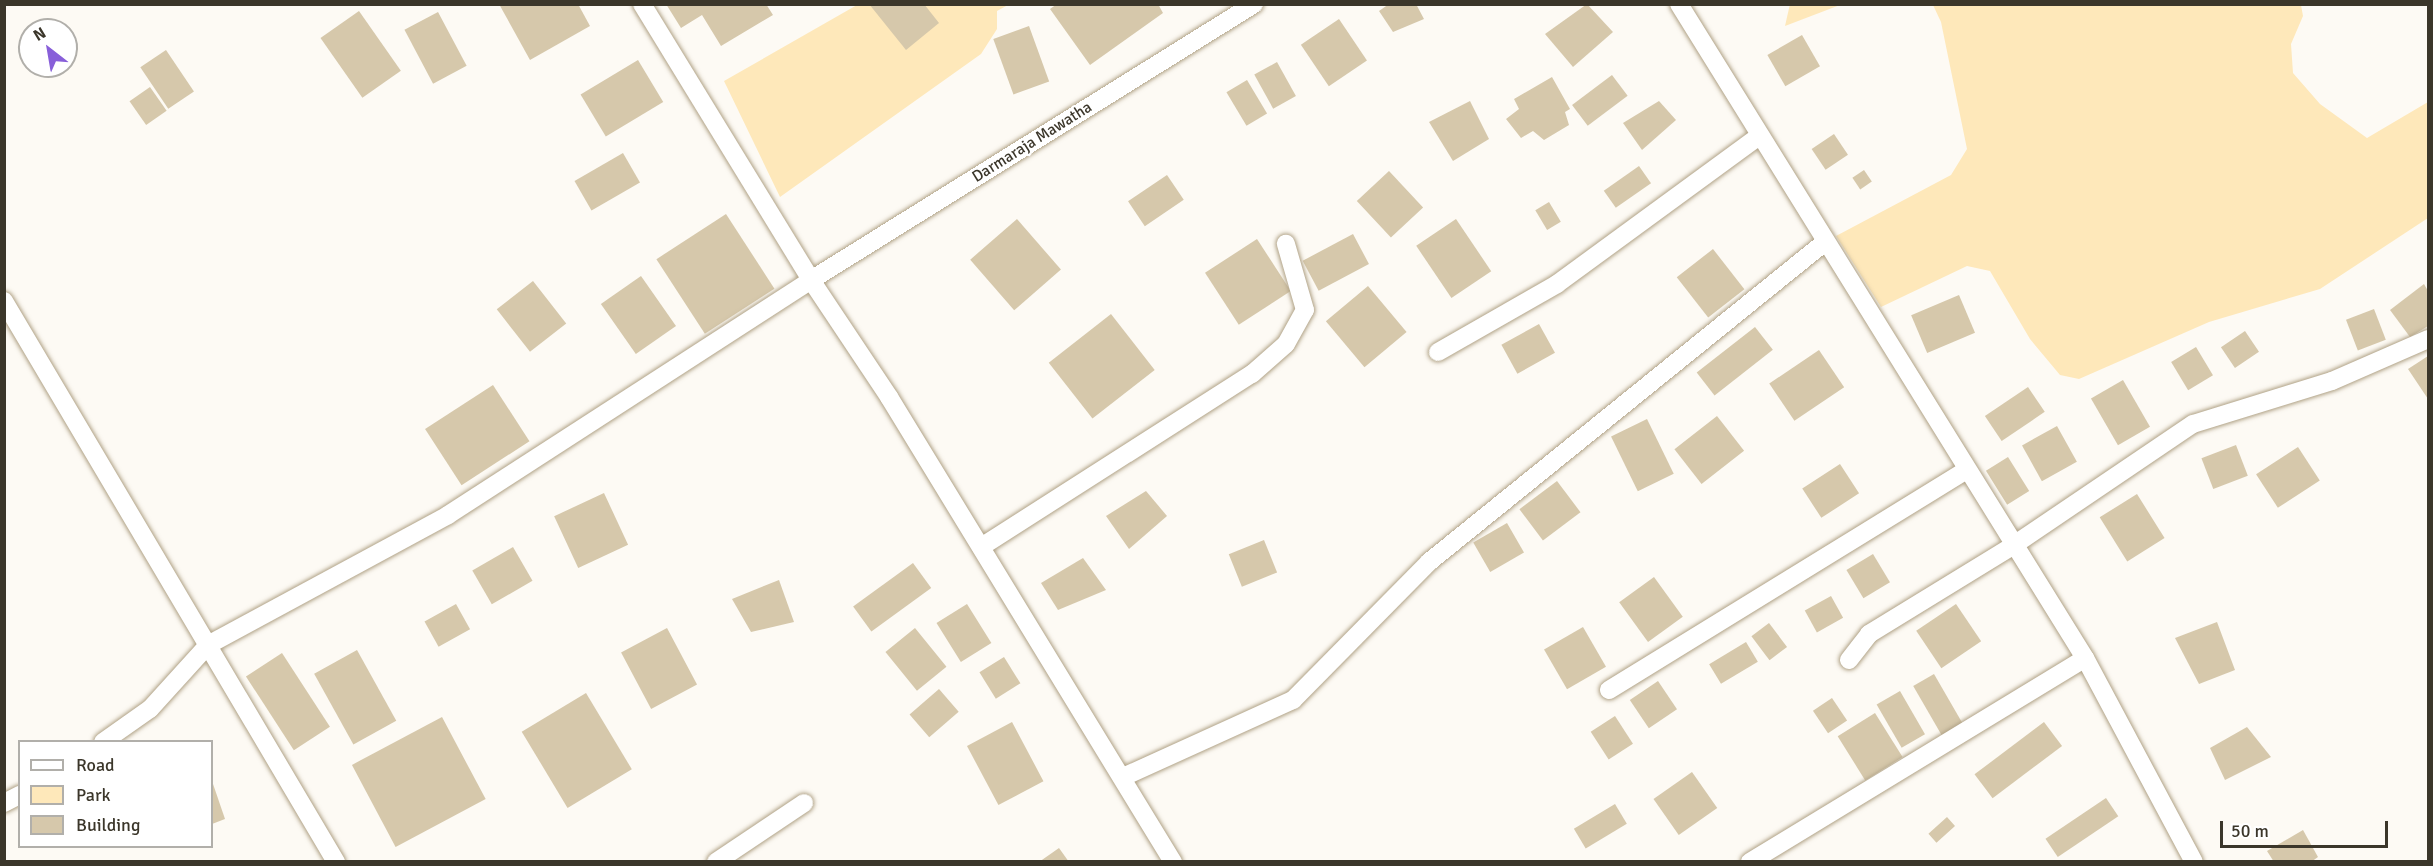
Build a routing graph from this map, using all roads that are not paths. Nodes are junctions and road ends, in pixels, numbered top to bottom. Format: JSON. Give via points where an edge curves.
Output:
{"nodes":[{"id":1,"x":642,"y":4,"type":"edge"},
{"id":2,"x":1254,"y":4,"type":"edge"},
{"id":3,"x":1679,"y":4,"type":"edge"},
{"id":4,"x":1760,"y":136,"type":"junction"},
{"id":5,"x":1825,"y":242,"type":"junction"},
{"id":6,"x":1286,"y":244,"type":"dead end"},
{"id":7,"x":811,"y":280,"type":"junction"},
{"id":8,"x":4,"y":301,"type":"edge"},
{"id":9,"x":2428,"y":339,"type":"edge"},
{"id":10,"x":1438,"y":352,"type":"dead end"},
{"id":11,"x":1967,"y":470,"type":"junction"},
{"id":12,"x":2014,"y":545,"type":"junction"},
{"id":13,"x":981,"y":547,"type":"junction"},
{"id":14,"x":208,"y":645,"type":"junction"},
{"id":15,"x":2085,"y":658,"type":"junction"},
{"id":16,"x":1849,"y":660,"type":"dead end"},
{"id":17,"x":1609,"y":690,"type":"dead end"},
{"id":18,"x":104,"y":740,"type":"edge"},
{"id":19,"x":1123,"y":777,"type":"junction"},
{"id":20,"x":18,"y":796,"type":"edge"},
{"id":21,"x":4,"y":803,"type":"edge"},
{"id":22,"x":804,"y":803,"type":"dead end"},
{"id":23,"x":336,"y":861,"type":"edge"},
{"id":24,"x":716,"y":861,"type":"edge"},
{"id":25,"x":1173,"y":861,"type":"edge"},
{"id":26,"x":1750,"y":861,"type":"edge"},
{"id":27,"x":2193,"y":861,"type":"edge"}],
"edges":[{"from":1,"to":7,"type":"street"},
{"from":2,"to":7,"type":"street","name":"Darmaraja Mawatha"},
{"from":3,"to":4,"type":"street"},
{"from":4,"to":5,"type":"street"},
{"from":4,"to":10,"type":"street","via":[[1557,284]]},
{"from":5,"to":11,"type":"street"},
{"from":5,"to":19,"type":"street","via":[[1429,562],[1293,700]]},
{"from":6,"to":13,"type":"street","via":[[1305,310],[1286,344],[1252,374]]},
{"from":7,"to":13,"type":"street"},
{"from":7,"to":14,"type":"street","name":"Darmaraja Mawatha","via":[[448,514]]},
{"from":8,"to":14,"type":"street"},
{"from":9,"to":12,"type":"street","via":[[2332,381],[2193,424]]},
{"from":11,"to":12,"type":"street"},
{"from":11,"to":17,"type":"street"},
{"from":12,"to":15,"type":"street"},
{"from":12,"to":16,"type":"street","via":[[1869,634]]},
{"from":13,"to":19,"type":"street"},
{"from":14,"to":18,"type":"street","name":"Darmaraja Mawatha","via":[[150,709]]},
{"from":14,"to":23,"type":"street"},
{"from":15,"to":26,"type":"street"},
{"from":15,"to":27,"type":"street"},
{"from":19,"to":25,"type":"street"},
{"from":20,"to":21,"type":"street"},
{"from":22,"to":24,"type":"street"}]}
